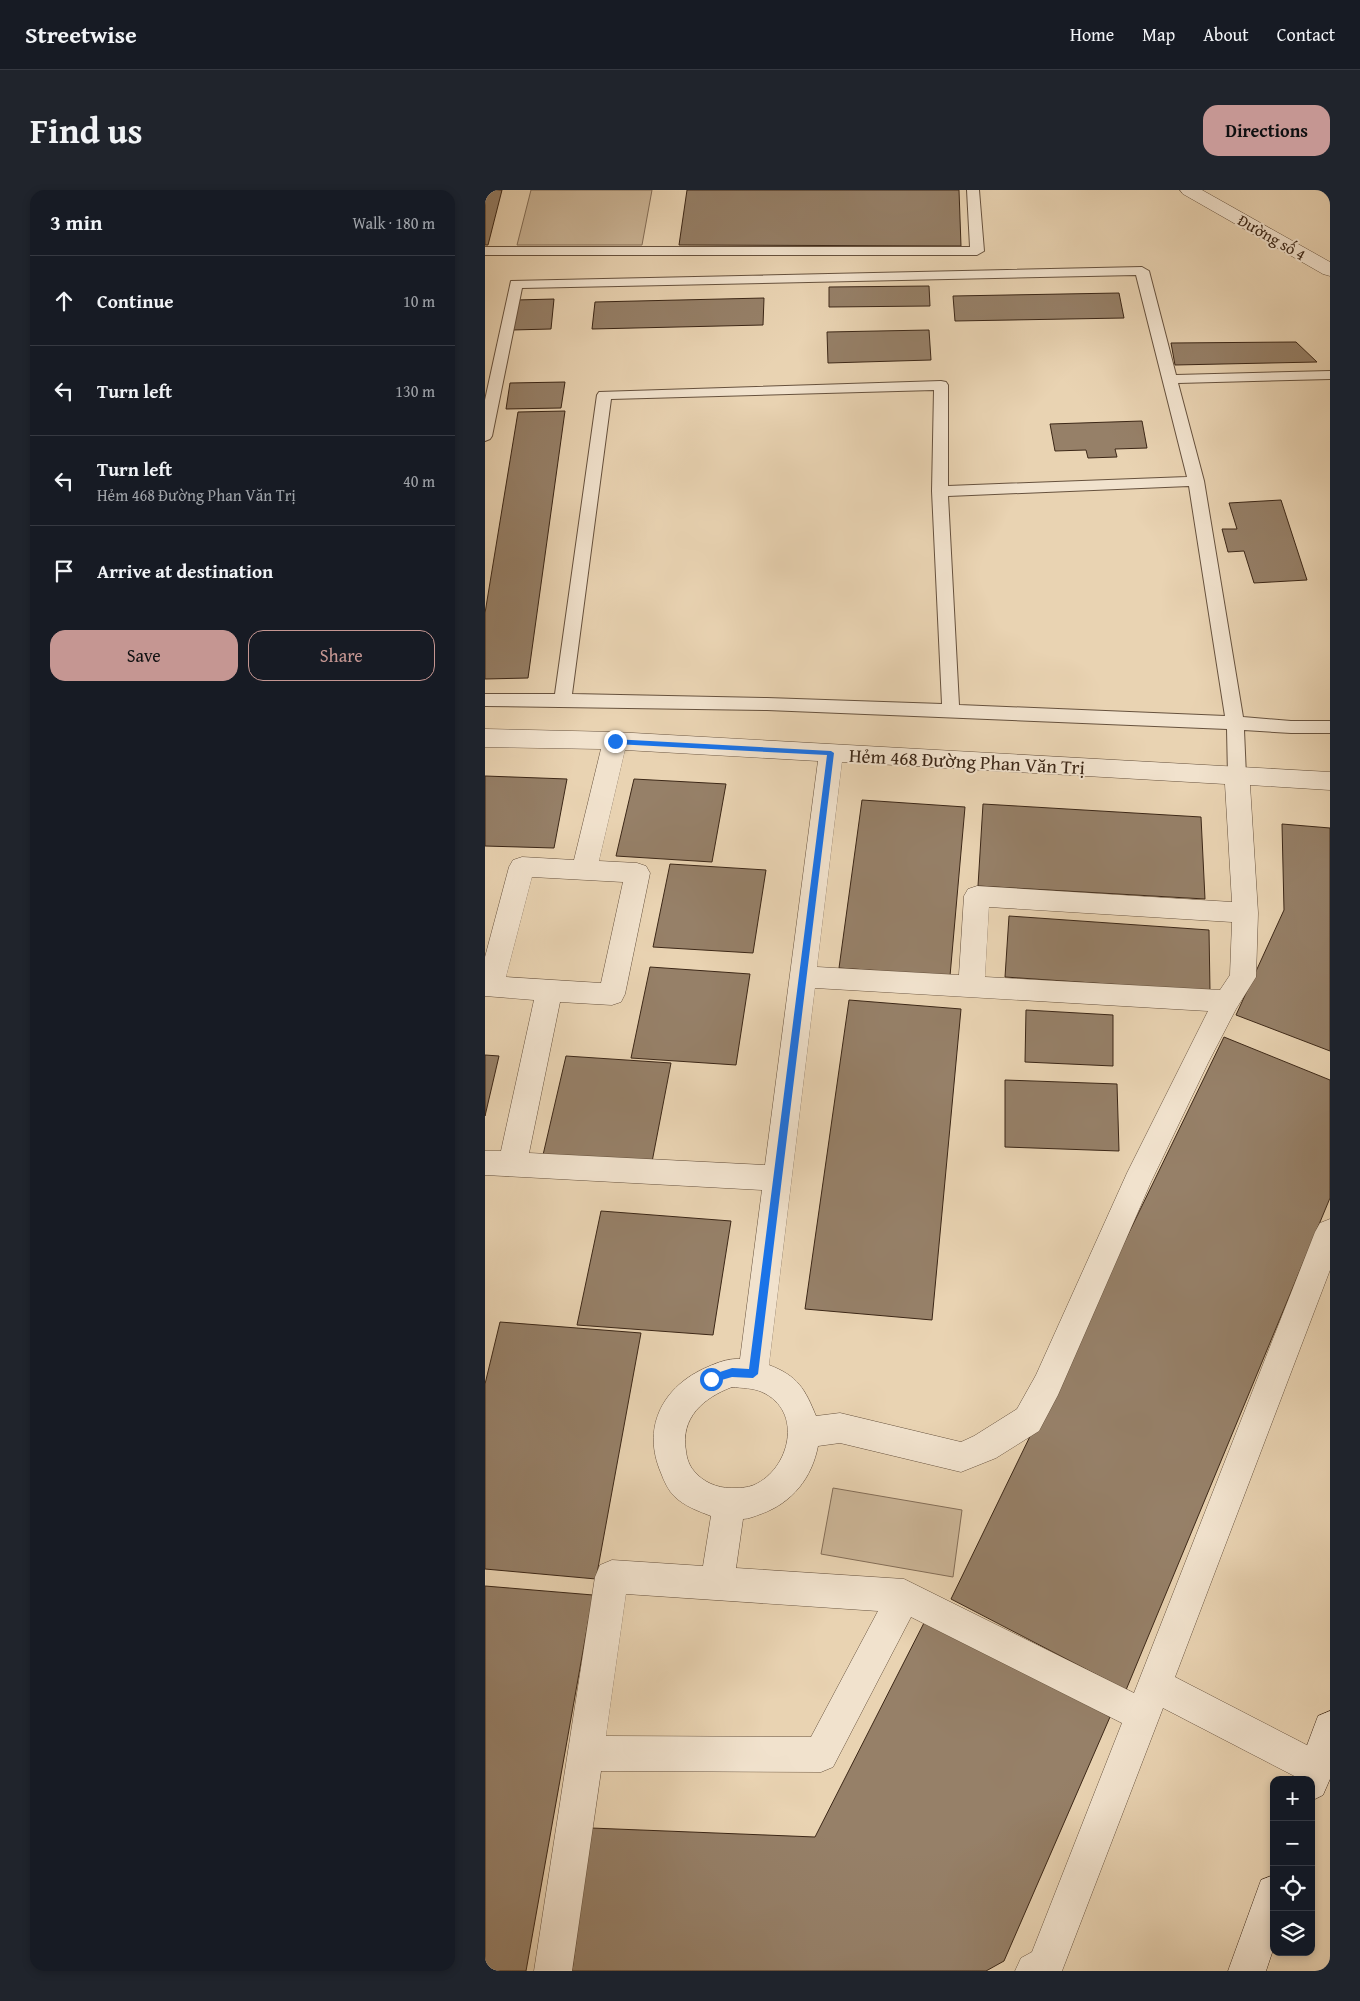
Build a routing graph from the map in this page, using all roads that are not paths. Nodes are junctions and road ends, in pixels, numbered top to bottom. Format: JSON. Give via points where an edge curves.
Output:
{"nodes":[{"id":1,"x":973,"y":190,"type":"edge"},
{"id":2,"x":1189,"y":190,"type":"edge"},
{"id":3,"x":485,"y":251,"type":"edge"},
{"id":4,"x":1330,"y":270,"type":"edge"},
{"id":5,"x":1330,"y":375,"type":"edge"},
{"id":6,"x":1170,"y":379,"type":"junction"},
{"id":7,"x":485,"y":436,"type":"edge"},
{"id":8,"x":1196,"y":481,"type":"junction"},
{"id":9,"x":940,"y":491,"type":"junction"},
{"id":10,"x":485,"y":700,"type":"edge"},
{"id":11,"x":563,"y":700,"type":"junction"},
{"id":12,"x":951,"y":710,"type":"junction"},
{"id":13,"x":1235,"y":723,"type":"junction"},
{"id":14,"x":1330,"y":727,"type":"edge"},
{"id":15,"x":485,"y":738,"type":"edge"},
{"id":16,"x":615,"y":741,"type":"junction"},
{"id":17,"x":831,"y":753,"type":"junction"},
{"id":18,"x":1237,"y":776,"type":"junction"},
{"id":19,"x":1330,"y":781,"type":"edge"},
{"id":20,"x":584,"y":870,"type":"junction"},
{"id":21,"x":1245,"y":913,"type":"junction"},
{"id":22,"x":804,"y":978,"type":"junction"},
{"id":23,"x":971,"y":987,"type":"junction"},
{"id":24,"x":549,"y":990,"type":"junction"},
{"id":25,"x":1227,"y":1001,"type":"junction"},
{"id":26,"x":498,"y":1164,"type":"edge"},
{"id":27,"x":778,"y":1178,"type":"junction"},
{"id":28,"x":1330,"y":1232,"type":"edge"},
{"id":29,"x":753,"y":1374,"type":"junction"},
{"id":30,"x":805,"y":1432,"type":"junction"},
{"id":31,"x":729,"y":1504,"type":"junction"},
{"id":32,"x":717,"y":1583,"type":"junction"},
{"id":33,"x":904,"y":1596,"type":"junction"},
{"id":34,"x":1149,"y":1700,"type":"junction"},
{"id":35,"x":1330,"y":1728,"type":"edge"},
{"id":36,"x":586,"y":1753,"type":"junction"},
{"id":37,"x":1314,"y":1775,"type":"edge"},
{"id":38,"x":1270,"y":1905,"type":"edge"},
{"id":39,"x":1046,"y":1969,"type":"edge"},
{"id":40,"x":553,"y":1971,"type":"edge"},
{"id":41,"x":1247,"y":1971,"type":"edge"}],
"edges":[{"from":1,"to":3,"type":"lane","via":[[977,251]]},
{"from":2,"to":4,"type":"street","name":"Đường số 4"},
{"from":5,"to":6,"type":"lane"},
{"from":6,"to":7,"type":"lane","via":[[1142,271],[516,284]]},
{"from":6,"to":8,"type":"lane"},
{"from":8,"to":9,"type":"lane"},
{"from":8,"to":13,"type":"lane"},
{"from":9,"to":11,"type":"lane","via":[[941,385],[604,394]]},
{"from":9,"to":12,"type":"lane"},
{"from":10,"to":11,"type":"lane"},
{"from":11,"to":12,"type":"lane"},
{"from":12,"to":13,"type":"lane"},
{"from":13,"to":14,"type":"lane"},
{"from":13,"to":18,"type":"lane"},
{"from":15,"to":16,"type":"street","name":"Hẻm 468 Đường Phan Văn Trị"},
{"from":16,"to":17,"type":"street","name":"Hẻm 468 Đường Phan Văn Trị"},
{"from":16,"to":20,"type":"street"},
{"from":17,"to":18,"type":"street","name":"Hẻm 468 Đường Phan Văn Trị"},
{"from":17,"to":22,"type":"street"},
{"from":18,"to":19,"type":"street","name":"Hẻm 468 Đường Phan Văn Trị"},
{"from":18,"to":21,"type":"street"},
{"from":20,"to":24,"type":"street","via":[[637,873],[612,994]]},
{"from":20,"to":24,"type":"street","via":[[521,867],[490,987]]},
{"from":21,"to":23,"type":"street","via":[[977,896]]},
{"from":21,"to":25,"type":"street","via":[[1243,977]]},
{"from":22,"to":23,"type":"street"},
{"from":22,"to":27,"type":"street"},
{"from":23,"to":25,"type":"street"},
{"from":24,"to":26,"type":"street"},
{"from":25,"to":30,"type":"street","via":[[1137,1182],[1047,1385],[1028,1420],[999,1439],[961,1457],[840,1428]]},
{"from":26,"to":27,"type":"street"},
{"from":27,"to":29,"type":"street"},
{"from":28,"to":34,"type":"street"},
{"from":29,"to":30,"type":"street","via":[[773,1381],[789,1394],[801,1411]]},
{"from":29,"to":31,"type":"street","via":[[732,1373],[711,1379],[692,1390],[678,1407],[670,1426],[668,1448],[674,1469],[687,1487],[707,1500]]},
{"from":30,"to":31,"type":"street","via":[[802,1454],[792,1475],[775,1491],[753,1502]]},
{"from":31,"to":32,"type":"street"},
{"from":32,"to":33,"type":"street"},
{"from":32,"to":36,"type":"street","via":[[612,1577]]},
{"from":33,"to":34,"type":"street"},
{"from":33,"to":36,"type":"street","via":[[821,1755]]},
{"from":34,"to":37,"type":"street"},
{"from":34,"to":39,"type":"street"},
{"from":35,"to":37,"type":"street"},
{"from":36,"to":40,"type":"street"},
{"from":38,"to":41,"type":"street"}]}
